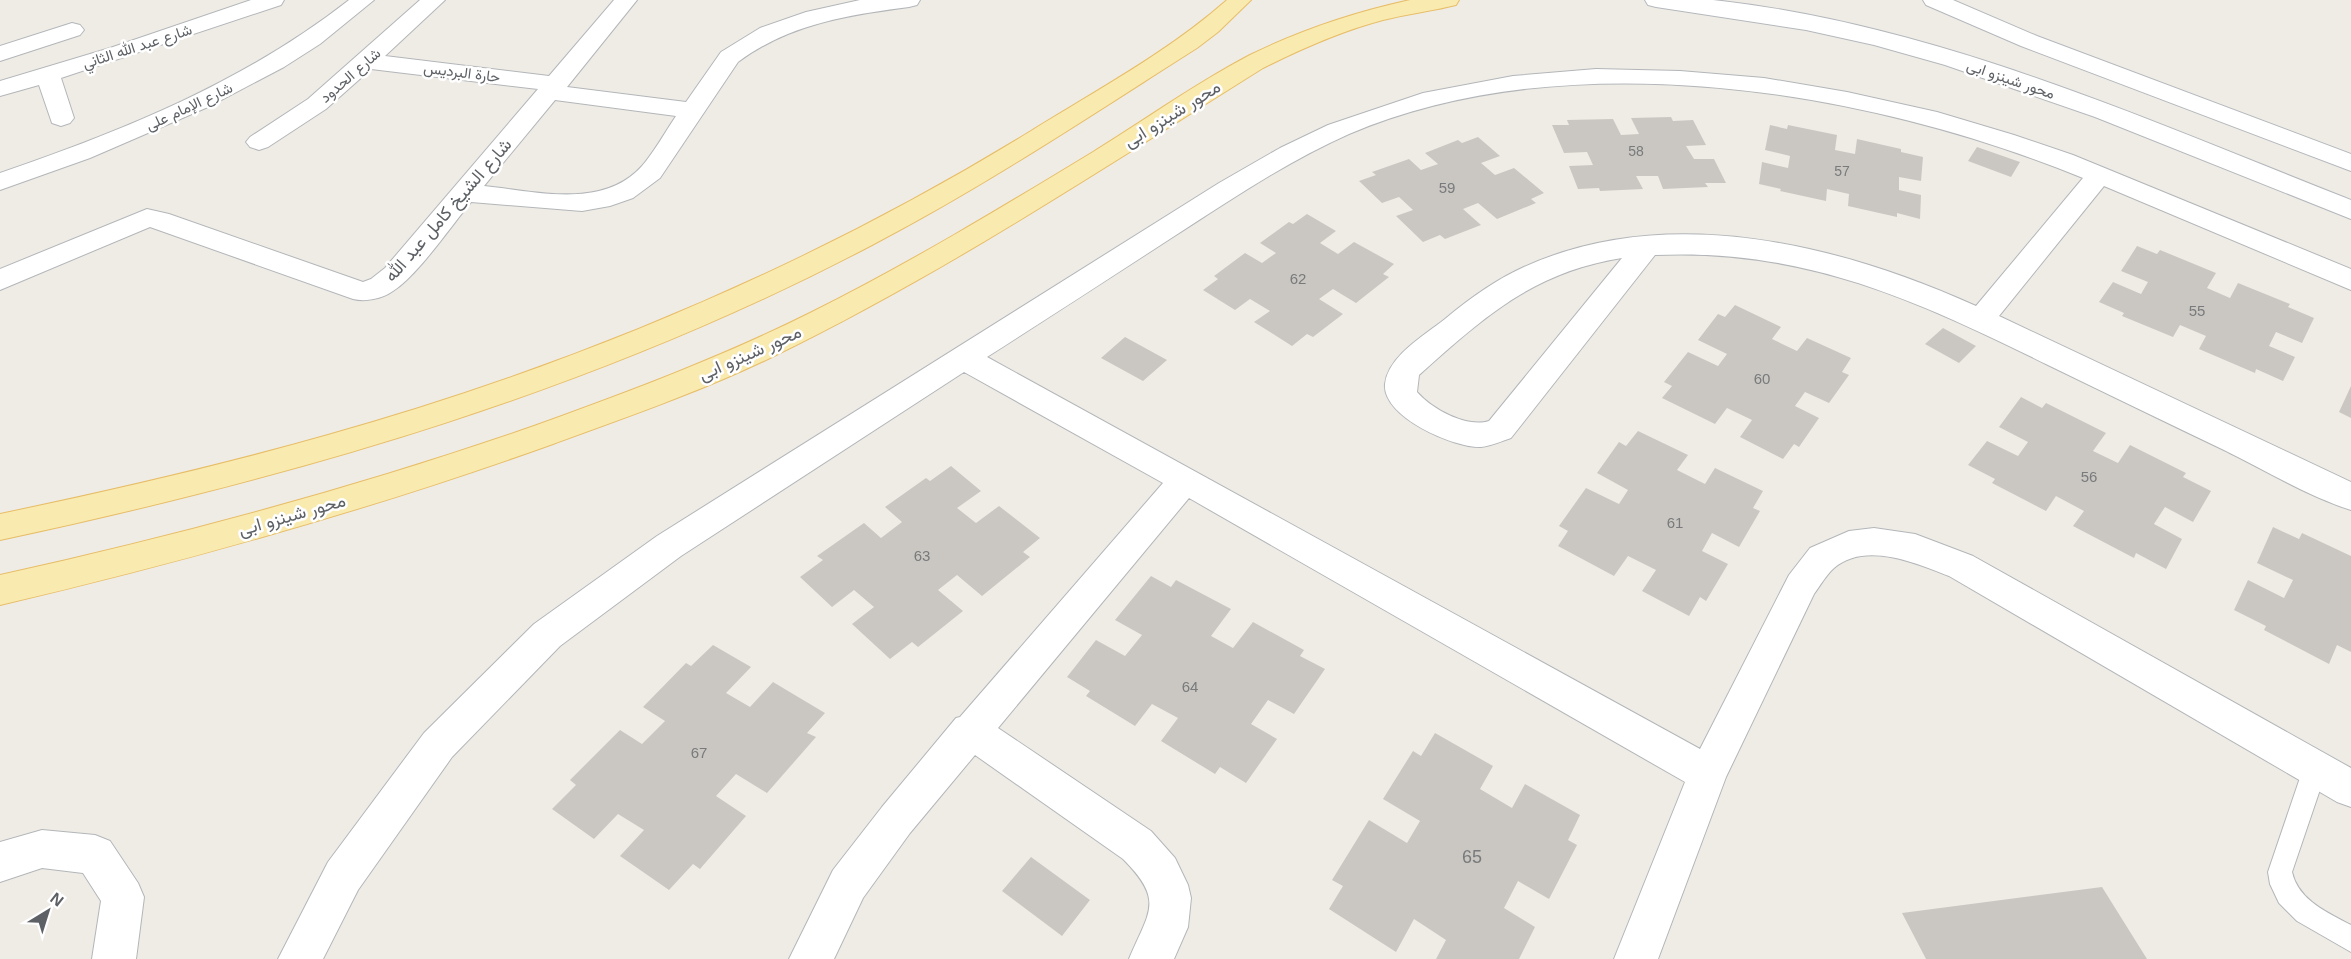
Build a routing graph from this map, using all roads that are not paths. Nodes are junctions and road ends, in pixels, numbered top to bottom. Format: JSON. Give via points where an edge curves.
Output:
{"nodes":[{"id":1,"x":205,"y":0,"type":"edge"},
{"id":2,"x":273,"y":0,"type":"edge"},
{"id":3,"x":363,"y":0,"type":"edge"},
{"id":4,"x":434,"y":0,"type":"edge"},
{"id":5,"x":626,"y":0,"type":"edge"},
{"id":6,"x":1240,"y":0,"type":"edge"},
{"id":7,"x":1448,"y":0,"type":"edge"},
{"id":8,"x":1656,"y":0,"type":"edge"},
{"id":9,"x":1934,"y":0,"type":"edge"},
{"id":10,"x":893,"y":1,"type":"edge"},
{"id":11,"x":72,"y":30,"type":"dead end"},
{"id":12,"x":109,"y":37,"type":"dead end"},
{"id":13,"x":0,"y":54,"type":"edge"},
{"id":14,"x":367,"y":61,"type":"junction"},
{"id":15,"x":48,"y":75,"type":"junction"},
{"id":16,"x":554,"y":88,"type":"junction"},
{"id":17,"x":0,"y":89,"type":"edge"},
{"id":18,"x":693,"y":111,"type":"junction"},
{"id":19,"x":61,"y":118,"type":"dead end"},
{"id":20,"x":260,"y":142,"type":"dead end"},
{"id":21,"x":2351,"y":164,"type":"edge"},
{"id":22,"x":2099,"y":175,"type":"junction"},
{"id":23,"x":0,"y":182,"type":"edge"},
{"id":24,"x":464,"y":193,"type":"junction"},
{"id":25,"x":2351,"y":210,"type":"edge"},
{"id":26,"x":1648,"y":245,"type":"junction"},
{"id":27,"x":0,"y":280,"type":"edge"},
{"id":28,"x":2351,"y":280,"type":"edge"},
{"id":29,"x":1980,"y":320,"type":"junction"},
{"id":30,"x":963,"y":358,"type":"junction"},
{"id":31,"x":1185,"y":480,"type":"junction"},
{"id":32,"x":2351,"y":497,"type":"edge"},
{"id":33,"x":0,"y":527,"type":"edge"},
{"id":34,"x":0,"y":590,"type":"edge"},
{"id":35,"x":970,"y":730,"type":"junction"},
{"id":36,"x":2315,"y":769,"type":"junction"},
{"id":37,"x":1708,"y":774,"type":"junction"},
{"id":38,"x":2351,"y":789,"type":"edge"},
{"id":39,"x":0,"y":862,"type":"edge"},
{"id":40,"x":2351,"y":939,"type":"edge"},
{"id":41,"x":114,"y":959,"type":"edge"},
{"id":42,"x":300,"y":959,"type":"edge"},
{"id":43,"x":811,"y":959,"type":"edge"},
{"id":44,"x":1151,"y":959,"type":"edge"},
{"id":45,"x":1636,"y":959,"type":"edge"}],
"edges":[{"from":1,"to":12,"type":"street"},
{"from":2,"to":15,"type":"street","name":"شارع عبد الله الثاني"},
{"from":3,"to":23,"type":"street","name":"شارع الإمام على","via":[[314,38],[252,76],[93,149]]},
{"from":4,"to":14,"type":"street","name":"شارع الحدود"},
{"from":5,"to":16,"type":"street","name":"شارع الشيخ كامل عبد الله"},
{"from":6,"to":33,"type":"main road","via":[[1189,43],[969,179],[860,240],[734,300],[592,358],[433,415],[260,467]]},
{"from":7,"to":34,"type":"main road","name":"محور شينزو ابى","via":[[1356,20],[1286,46],[935,259],[809,327],[734,361],[512,446],[374,491],[230,534]]},
{"from":8,"to":25,"type":"street","name":"محور شينزو ابى","via":[[1784,19],[1952,59],[2068,99]]},
{"from":9,"to":21,"type":"street","via":[[2029,41]]},
{"from":10,"to":18,"type":"street","via":[[830,13],[752,40],[729,57]]},
{"from":11,"to":13,"type":"street"},
{"from":14,"to":16,"type":"street","name":"حارة البرديس"},
{"from":14,"to":20,"type":"street","name":"شارع الحدود","via":[[317,104]]},
{"from":15,"to":17,"type":"street","name":"شارع عبد الله الثاني"},
{"from":15,"to":19,"type":"street"},
{"from":16,"to":18,"type":"street","name":"حارة البرديس"},
{"from":16,"to":24,"type":"street","name":"شارع الشيخ كامل عبد الله"},
{"from":18,"to":24,"type":"street","via":[[651,172],[621,194],[577,204]]},
{"from":22,"to":28,"type":"street"},
{"from":22,"to":29,"type":"street"},
{"from":22,"to":30,"type":"street","via":[[1996,137],[1829,94],[1743,82],[1660,77],[1579,78],[1501,86],[1416,104],[1356,122],[1289,152]]},
{"from":24,"to":27,"type":"street","name":"شارع الشيخ كامل عبد الله","via":[[394,275],[381,286],[363,292],[147,218]]},
{"from":26,"to":26,"type":"street","via":[[1500,430],[1481,435],[1459,432],[1415,409],[1403,396],[1400,382],[1406,369],[1476,308],[1512,284],[1553,266]]},
{"from":26,"to":29,"type":"street","via":[[1710,243],[1778,252],[1912,290]]},
{"from":29,"to":32,"type":"street"},
{"from":30,"to":31,"type":"street"},
{"from":30,"to":42,"type":"street","via":[[669,546],[547,635],[438,745],[343,876]]},
{"from":31,"to":35,"type":"street"},
{"from":31,"to":37,"type":"street"},
{"from":35,"to":43,"type":"street","via":[[848,884]]},
{"from":35,"to":44,"type":"street","via":[[1157,862],[1169,886],[1171,912],[1163,939]]},
{"from":36,"to":37,"type":"street","via":[[1961,566],[1915,548],[1874,542],[1849,545],[1822,558],[1801,585]]},
{"from":36,"to":38,"type":"street"},
{"from":36,"to":40,"type":"lane","via":[[2280,872],[2281,883],[2295,904]]},
{"from":37,"to":45,"type":"street"},
{"from":39,"to":41,"type":"street","via":[[42,849],[95,855],[123,897]]}]}
